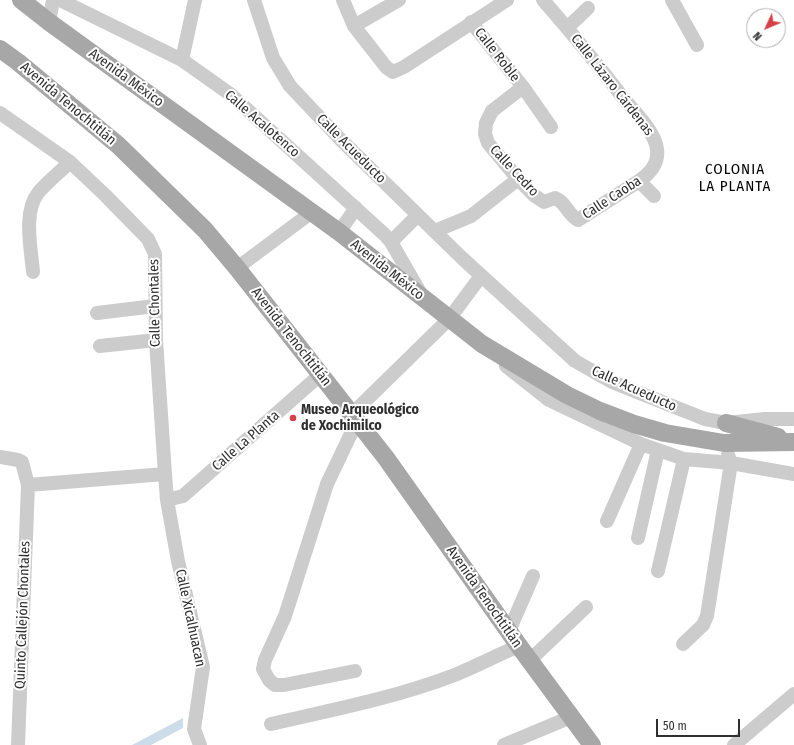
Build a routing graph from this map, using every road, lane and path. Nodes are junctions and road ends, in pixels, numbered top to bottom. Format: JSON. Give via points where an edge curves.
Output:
{"nodes":[{"id":1,"x":21,"y":0,"type":"edge"},
{"id":2,"x":53,"y":0,"type":"edge"},
{"id":3,"x":60,"y":0,"type":"edge"},
{"id":4,"x":195,"y":0,"type":"edge"},
{"id":5,"x":254,"y":0,"type":"edge"},
{"id":6,"x":342,"y":0,"type":"edge"},
{"id":7,"x":400,"y":0,"type":"edge"},
{"id":8,"x":507,"y":0,"type":"edge"},
{"id":9,"x":543,"y":0,"type":"edge"},
{"id":10,"x":672,"y":0,"type":"edge"},
{"id":11,"x":588,"y":8,"type":"dead end"},
{"id":12,"x":49,"y":22,"type":"junction"},
{"id":13,"x":471,"y":22,"type":"junction"},
{"id":14,"x":354,"y":26,"type":"junction"},
{"id":15,"x":567,"y":28,"type":"junction"},
{"id":16,"x":697,"y":45,"type":"dead end"},
{"id":17,"x":0,"y":49,"type":"edge"},
{"id":18,"x":182,"y":60,"type":"junction"},
{"id":19,"x":523,"y":88,"type":"junction"},
{"id":20,"x":0,"y":113,"type":"edge"},
{"id":21,"x":551,"y":127,"type":"dead end"},
{"id":22,"x":70,"y":162,"type":"junction"},
{"id":23,"x":642,"y":178,"type":"junction"},
{"id":24,"x":518,"y":179,"type":"junction"},
{"id":25,"x":654,"y":196,"type":"dead end"},
{"id":26,"x":356,"y":208,"type":"junction"},
{"id":27,"x":312,"y":212,"type":"junction"},
{"id":28,"x":418,"y":215,"type":"junction"},
{"id":29,"x":578,"y":220,"type":"joint"},
{"id":30,"x":435,"y":231,"type":"junction"},
{"id":31,"x":339,"y":232,"type":"junction"},
{"id":32,"x":391,"y":242,"type":"junction"},
{"id":33,"x":237,"y":268,"type":"junction"},
{"id":34,"x":33,"y":272,"type":"dead end"},
{"id":35,"x":481,"y":276,"type":"junction"},
{"id":36,"x":424,"y":298,"type":"junction"},
{"id":37,"x":155,"y":306,"type":"junction"},
{"id":38,"x":97,"y":313,"type":"dead end"},
{"id":39,"x":449,"y":319,"type":"junction"},
{"id":40,"x":156,"y":340,"type":"junction"},
{"id":41,"x":482,"y":344,"type":"junction"},
{"id":42,"x":100,"y":346,"type":"dead end"},
{"id":43,"x":320,"y":375,"type":"junction"},
{"id":44,"x":354,"y":418,"type":"junction"},
{"id":45,"x":794,"y":419,"type":"edge"},
{"id":46,"x":726,"y":423,"type":"junction"},
{"id":47,"x":794,"y":442,"type":"edge"},
{"id":48,"x":724,"y":443,"type":"junction"},
{"id":49,"x":641,"y":444,"type":"junction"},
{"id":50,"x":658,"y":450,"type":"junction"},
{"id":51,"x":0,"y":457,"type":"edge"},
{"id":52,"x":684,"y":459,"type":"junction"},
{"id":53,"x":732,"y":463,"type":"junction"},
{"id":54,"x":165,"y":474,"type":"junction"},
{"id":55,"x":794,"y":474,"type":"edge"},
{"id":56,"x":28,"y":485,"type":"junction"},
{"id":57,"x":167,"y":500,"type":"junction"},
{"id":58,"x":607,"y":521,"type":"dead end"},
{"id":59,"x":638,"y":538,"type":"dead end"},
{"id":60,"x":178,"y":561,"type":"joint"},
{"id":61,"x":658,"y":571,"type":"dead end"},
{"id":62,"x":533,"y":576,"type":"dead end"},
{"id":63,"x":586,"y":607,"type":"dead end"},
{"id":64,"x":509,"y":631,"type":"junction"},
{"id":65,"x":683,"y":644,"type":"dead end"},
{"id":66,"x":524,"y":653,"type":"junction"},
{"id":67,"x":355,"y":670,"type":"dead end"},
{"id":68,"x":794,"y":694,"type":"edge"},
{"id":69,"x":571,"y":717,"type":"junction"},
{"id":70,"x":271,"y":724,"type":"dead end"},
{"id":71,"x":18,"y":745,"type":"edge"},
{"id":72,"x":200,"y":745,"type":"edge"},
{"id":73,"x":504,"y":745,"type":"edge"},
{"id":74,"x":592,"y":745,"type":"edge"},
{"id":75,"x":734,"y":745,"type":"edge"}],
"edges":[{"from":1,"to":12,"type":"main road","name":"Avenida México"},
{"from":2,"to":12,"type":"street"},
{"from":3,"to":18,"type":"street","name":"Calle Acalotenco"},
{"from":4,"to":18,"type":"street"},
{"from":5,"to":28,"type":"street","name":"Calle Acueducto","via":[[273,58],[290,86]]},
{"from":6,"to":14,"type":"street"},
{"from":7,"to":14,"type":"street"},
{"from":8,"to":13,"type":"street"},
{"from":9,"to":15,"type":"street","name":"Calle Lázaro Cárdenas"},
{"from":10,"to":16,"type":"street"},
{"from":11,"to":15,"type":"street"},
{"from":12,"to":27,"type":"main road","name":"Avenida México"},
{"from":13,"to":14,"type":"street","via":[[393,72],[386,67]]},
{"from":13,"to":19,"type":"street","name":"Calle Roble"},
{"from":15,"to":23,"type":"street","name":"Calle Lázaro Cárdenas","via":[[651,132],[657,147],[658,159],[654,167]]},
{"from":17,"to":33,"type":"main road","name":"Avenida Tenochtitlán","via":[[118,145],[205,230]]},
{"from":18,"to":26,"type":"street","name":"Calle Acalotenco","via":[[230,94]]},
{"from":19,"to":21,"type":"street","name":"Calle Roble"},
{"from":19,"to":24,"type":"street","name":"Calle Cedro","via":[[492,111],[486,123],[485,134],[488,143]]},
{"from":20,"to":22,"type":"street","name":"Calle Chontales"},
{"from":22,"to":34,"type":"street","via":[[38,193],[31,206],[29,217]]},
{"from":22,"to":37,"type":"street","name":"Calle Chontales","via":[[148,239],[155,254]]},
{"from":23,"to":25,"type":"street"},
{"from":23,"to":29,"type":"street","name":"Calle Caoba"},
{"from":24,"to":29,"type":"street","name":"Calle Cedro","via":[[544,202],[555,198],[561,201],[572,217]]},
{"from":24,"to":30,"type":"street","via":[[471,216]]},
{"from":26,"to":31,"type":"street"},
{"from":26,"to":32,"type":"street","name":"Calle Acalotenco"},
{"from":27,"to":31,"type":"main road","name":"Avenida México"},
{"from":27,"to":33,"type":"street"},
{"from":28,"to":30,"type":"street","name":"Calle Acueducto"},
{"from":28,"to":32,"type":"street"},
{"from":30,"to":35,"type":"street","name":"Calle Acueducto"},
{"from":31,"to":36,"type":"main road","name":"Avenida México"},
{"from":32,"to":36,"type":"street","name":"Calle Acalotenco"},
{"from":33,"to":43,"type":"main road","name":"Avenida Tenochtitlán"},
{"from":35,"to":39,"type":"street"},
{"from":35,"to":46,"type":"street","name":"Calle Acueducto","via":[[575,360],[592,372],[686,413]]},
{"from":36,"to":39,"type":"main road","name":"Avenida México"},
{"from":37,"to":38,"type":"street"},
{"from":37,"to":40,"type":"street","name":"Calle Chontales"},
{"from":39,"to":41,"type":"main road","name":"Avenida México"},
{"from":39,"to":44,"type":"street"},
{"from":40,"to":42,"type":"street"},
{"from":40,"to":54,"type":"street","name":"Calle Chontales"},
{"from":41,"to":48,"type":"main road","name":"Avenida México","via":[[567,395],[600,411],[665,433]]},
{"from":41,"to":49,"type":"street","via":[[487,351],[549,400]]},
{"from":43,"to":44,"type":"main road","name":"Avenida Tenochtitlán"},
{"from":43,"to":57,"type":"street","name":"Calle La Planta","via":[[183,496]]},
{"from":44,"to":64,"type":"main road","name":"Avenida Tenochtitlán","via":[[386,458]]},
{"from":44,"to":67,"type":"street","via":[[326,484],[285,616],[263,669],[268,680],[275,685]]},
{"from":45,"to":46,"type":"street","name":"Calle Acueducto"},
{"from":46,"to":47,"type":"main road"},
{"from":47,"to":48,"type":"main road","name":"Avenida México"},
{"from":48,"to":53,"type":"street"},
{"from":49,"to":50,"type":"street"},
{"from":49,"to":58,"type":"street"},
{"from":50,"to":52,"type":"street"},
{"from":50,"to":59,"type":"street"},
{"from":51,"to":56,"type":"street","name":"Quinto Callejón Chontales","via":[[22,462]]},
{"from":52,"to":53,"type":"street"},
{"from":52,"to":61,"type":"street"},
{"from":53,"to":55,"type":"street"},
{"from":53,"to":65,"type":"street","via":[[707,616],[703,625]]},
{"from":54,"to":56,"type":"street"},
{"from":54,"to":57,"type":"street","name":"Calle Chontales"},
{"from":56,"to":71,"type":"street","name":"Quinto Callejón Chontales"},
{"from":57,"to":60,"type":"street","name":"Calle Chontales"},
{"from":60,"to":72,"type":"street","name":"Calle Xicalhuacan","via":[[203,667],[194,729]]},
{"from":62,"to":64,"type":"street"},
{"from":63,"to":66,"type":"street"},
{"from":64,"to":66,"type":"main road","name":"Avenida Tenochtitlán"},
{"from":66,"to":69,"type":"main road","name":"Avenida Tenochtitlán"},
{"from":66,"to":70,"type":"street","via":[[418,687]]},
{"from":68,"to":75,"type":"street"},
{"from":69,"to":73,"type":"street"},
{"from":69,"to":74,"type":"main road","name":"Avenida Tenochtitlán"}]}
